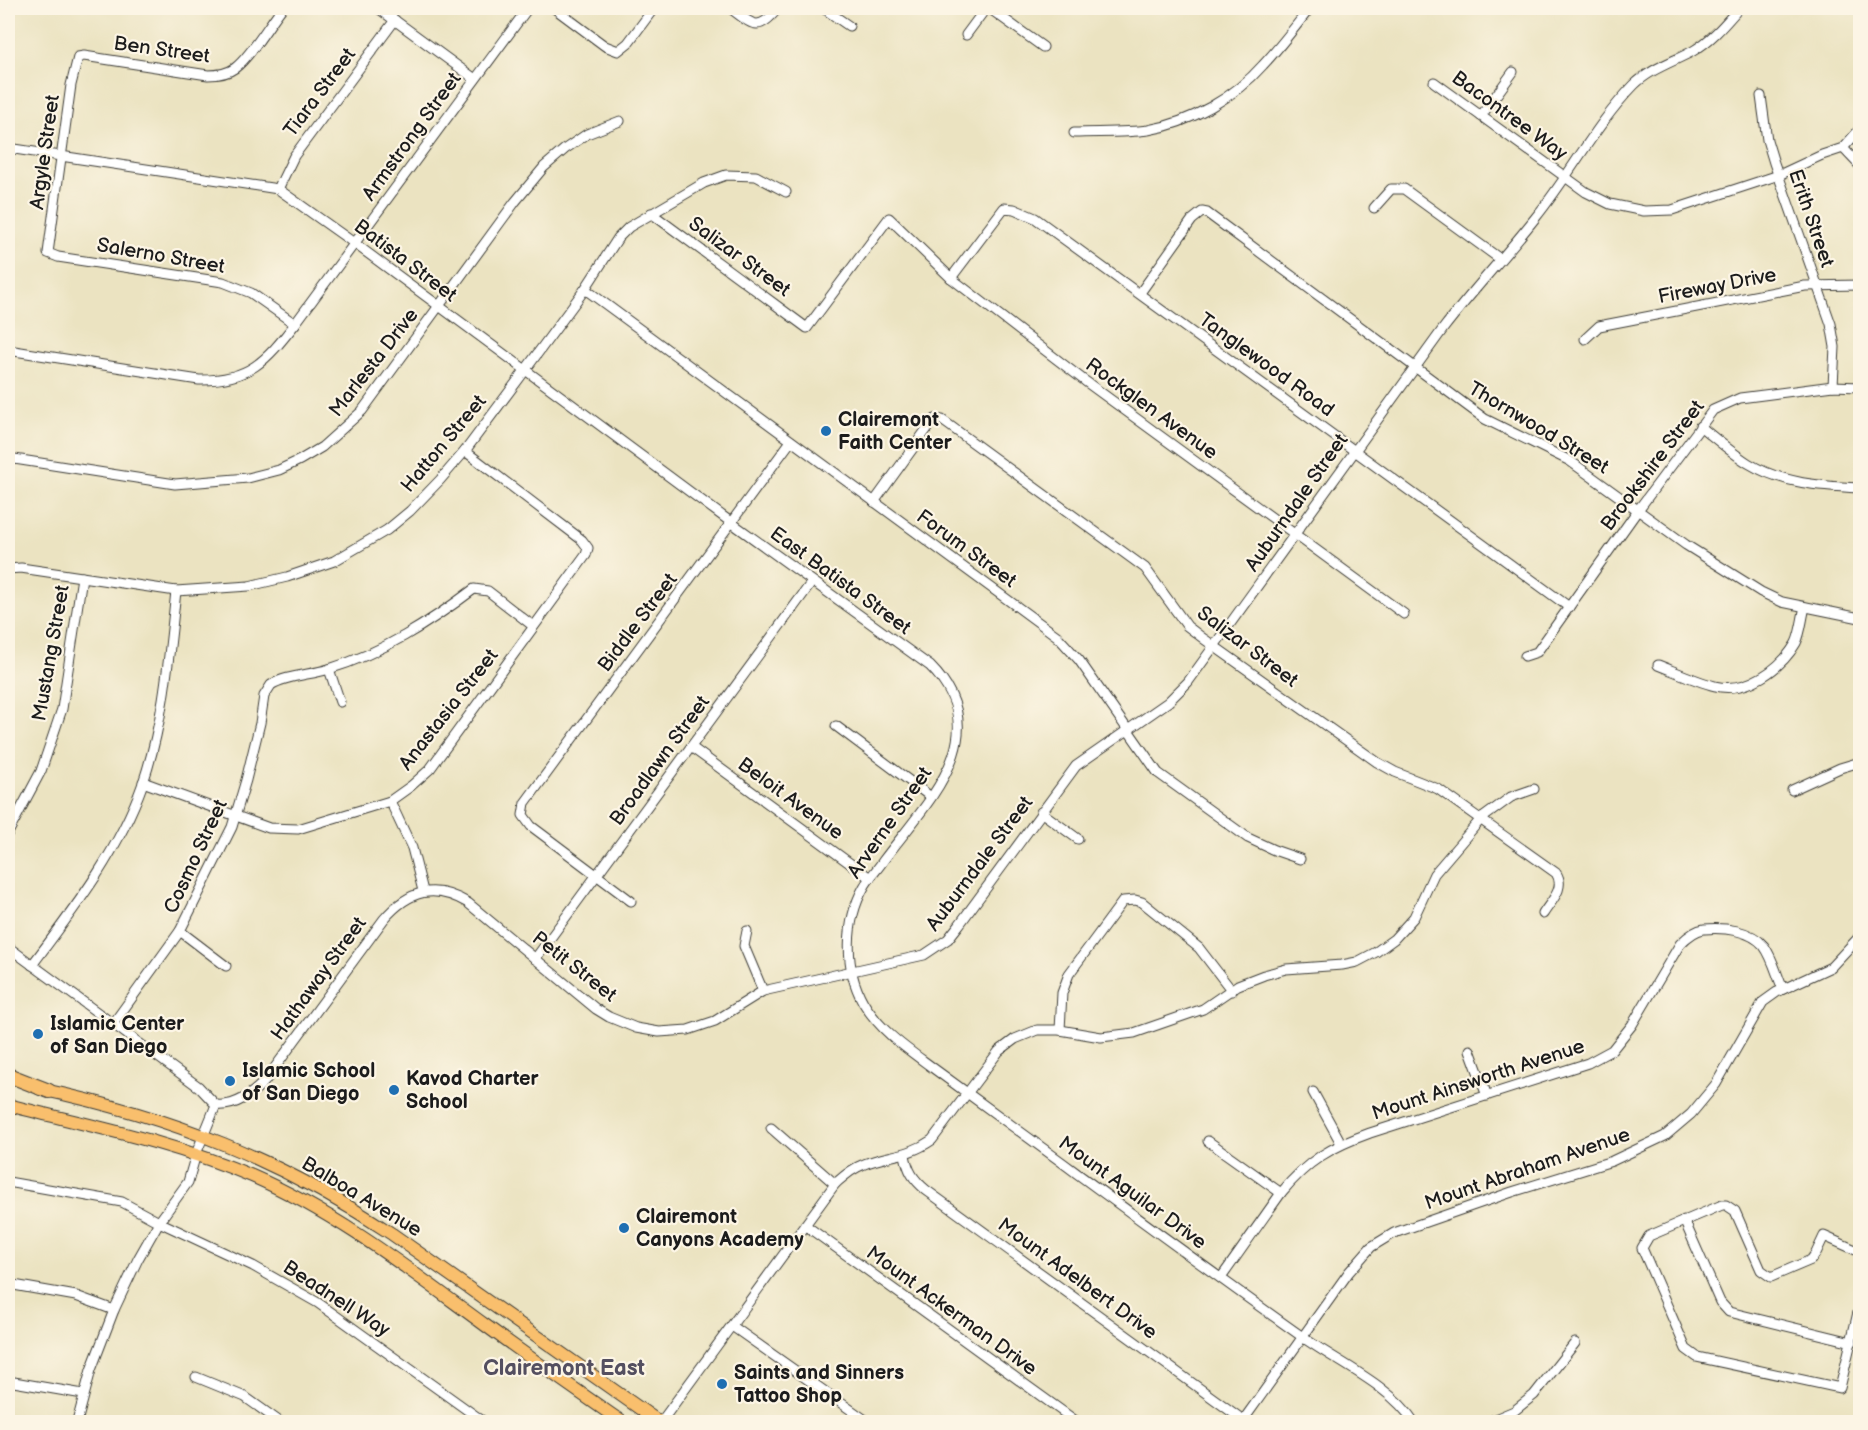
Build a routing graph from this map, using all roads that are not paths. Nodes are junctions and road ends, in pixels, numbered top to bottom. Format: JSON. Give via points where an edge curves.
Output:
{"nodes":[{"id":1,"x":282,"y":8,"type":"edge"},
{"id":2,"x":378,"y":8,"type":"edge"},
{"id":3,"x":528,"y":8,"type":"edge"},
{"id":4,"x":554,"y":8,"type":"edge"},
{"id":5,"x":654,"y":8,"type":"edge"},
{"id":6,"x":730,"y":8,"type":"edge"},
{"id":7,"x":778,"y":8,"type":"edge"},
{"id":8,"x":823,"y":8,"type":"edge"},
{"id":9,"x":987,"y":8,"type":"edge"},
{"id":10,"x":1310,"y":8,"type":"edge"},
{"id":11,"x":1739,"y":8,"type":"edge"},
{"id":12,"x":395,"y":20,"type":"junction"},
{"id":13,"x":849,"y":26,"type":"dead end"},
{"id":14,"x":966,"y":34,"type":"dead end"},
{"id":15,"x":1043,"y":47,"type":"dead end"},
{"id":16,"x":78,"y":57,"type":"joint"},
{"id":17,"x":1513,"y":72,"type":"dead end"},
{"id":18,"x":475,"y":79,"type":"junction"},
{"id":19,"x":1434,"y":82,"type":"dead end"},
{"id":20,"x":1761,"y":96,"type":"dead end"},
{"id":21,"x":1481,"y":116,"type":"junction"},
{"id":22,"x":620,"y":121,"type":"dead end"},
{"id":23,"x":1860,"y":129,"type":"edge"},
{"id":24,"x":1074,"y":133,"type":"dead end"},
{"id":25,"x":8,"y":148,"type":"edge"},
{"id":26,"x":1843,"y":148,"type":"junction"},
{"id":27,"x":61,"y":156,"type":"junction"},
{"id":28,"x":1860,"y":166,"type":"edge"},
{"id":29,"x":1779,"y":175,"type":"junction"},
{"id":30,"x":1565,"y":177,"type":"junction"},
{"id":31,"x":278,"y":189,"type":"junction"},
{"id":32,"x":786,"y":192,"type":"dead end"},
{"id":33,"x":1374,"y":208,"type":"dead end"},
{"id":34,"x":651,"y":213,"type":"junction"},
{"id":35,"x":889,"y":218,"type":"joint"},
{"id":36,"x":354,"y":243,"type":"junction"},
{"id":37,"x":48,"y":253,"type":"joint"},
{"id":38,"x":1500,"y":259,"type":"junction"},
{"id":39,"x":951,"y":278,"type":"junction"},
{"id":40,"x":1816,"y":285,"type":"junction"},
{"id":41,"x":1860,"y":285,"type":"edge"},
{"id":42,"x":585,"y":289,"type":"junction"},
{"id":43,"x":1140,"y":293,"type":"junction"},
{"id":44,"x":439,"y":307,"type":"junction"},
{"id":45,"x":295,"y":324,"type":"junction"},
{"id":46,"x":1585,"y":339,"type":"dead end"},
{"id":47,"x":8,"y":350,"type":"edge"},
{"id":48,"x":1414,"y":369,"type":"junction"},
{"id":49,"x":525,"y":370,"type":"junction"},
{"id":50,"x":1833,"y":386,"type":"junction"},
{"id":51,"x":1860,"y":387,"type":"edge"},
{"id":52,"x":1700,"y":426,"type":"junction"},
{"id":53,"x":791,"y":441,"type":"junction"},
{"id":54,"x":1354,"y":450,"type":"junction"},
{"id":55,"x":465,"y":451,"type":"junction"},
{"id":56,"x":8,"y":458,"type":"edge"},
{"id":57,"x":1860,"y":488,"type":"edge"},
{"id":58,"x":874,"y":502,"type":"junction"},
{"id":59,"x":1638,"y":510,"type":"junction"},
{"id":60,"x":732,"y":523,"type":"junction"},
{"id":61,"x":1294,"y":534,"type":"junction"},
{"id":62,"x":8,"y":569,"type":"edge"},
{"id":63,"x":82,"y":577,"type":"junction"},
{"id":64,"x":812,"y":582,"type":"junction"},
{"id":65,"x":176,"y":591,"type":"junction"},
{"id":66,"x":1569,"y":607,"type":"junction"},
{"id":67,"x":1805,"y":607,"type":"junction"},
{"id":68,"x":1404,"y":614,"type":"dead end"},
{"id":69,"x":1860,"y":618,"type":"edge"},
{"id":70,"x":533,"y":626,"type":"junction"},
{"id":71,"x":1214,"y":647,"type":"junction"},
{"id":72,"x":1525,"y":656,"type":"dead end"},
{"id":73,"x":1658,"y":665,"type":"dead end"},
{"id":74,"x":930,"y":666,"type":"joint"},
{"id":75,"x":329,"y":669,"type":"junction"},
{"id":76,"x":340,"y":702,"type":"dead end"},
{"id":77,"x":836,"y":726,"type":"dead end"},
{"id":78,"x":1126,"y":729,"type":"junction"},
{"id":79,"x":691,"y":747,"type":"junction"},
{"id":80,"x":1860,"y":762,"type":"edge"},
{"id":81,"x":143,"y":782,"type":"junction"},
{"id":82,"x":1534,"y":789,"type":"dead end"},
{"id":83,"x":1792,"y":790,"type":"dead end"},
{"id":84,"x":931,"y":797,"type":"junction"},
{"id":85,"x":390,"y":801,"type":"junction"},
{"id":86,"x":1041,"y":812,"type":"junction"},
{"id":87,"x":235,"y":816,"type":"junction"},
{"id":88,"x":1481,"y":819,"type":"junction"},
{"id":89,"x":8,"y":833,"type":"edge"},
{"id":90,"x":1078,"y":839,"type":"dead end"},
{"id":91,"x":1300,"y":859,"type":"dead end"},
{"id":92,"x":597,"y":875,"type":"junction"},
{"id":93,"x":870,"y":878,"type":"junction"},
{"id":94,"x":423,"y":891,"type":"junction"},
{"id":95,"x":631,"y":901,"type":"dead end"},
{"id":96,"x":1543,"y":914,"type":"dead end"},
{"id":97,"x":180,"y":931,"type":"junction"},
{"id":98,"x":747,"y":931,"type":"dead end"},
{"id":99,"x":1860,"y":936,"type":"edge"},
{"id":100,"x":8,"y":947,"type":"edge"},
{"id":101,"x":535,"y":959,"type":"junction"},
{"id":102,"x":32,"y":965,"type":"junction"},
{"id":103,"x":225,"y":966,"type":"dead end"},
{"id":104,"x":852,"y":972,"type":"junction"},
{"id":105,"x":1783,"y":989,"type":"junction"},
{"id":106,"x":763,"y":991,"type":"junction"},
{"id":107,"x":1232,"y":991,"type":"junction"},
{"id":108,"x":113,"y":1024,"type":"junction"},
{"id":109,"x":1060,"y":1030,"type":"junction"},
{"id":110,"x":1470,"y":1050,"type":"dead end"},
{"id":111,"x":8,"y":1075,"type":"edge"},
{"id":112,"x":8,"y":1082,"type":"edge"},
{"id":113,"x":49,"y":1091,"type":"junction"},
{"id":114,"x":1313,"y":1092,"type":"dead end"},
{"id":115,"x":967,"y":1094,"type":"junction"},
{"id":116,"x":1487,"y":1096,"type":"junction"},
{"id":117,"x":8,"y":1105,"type":"edge"},
{"id":118,"x":216,"y":1105,"type":"junction"},
{"id":119,"x":771,"y":1128,"type":"dead end"},
{"id":120,"x":204,"y":1135,"type":"junction"},
{"id":121,"x":1208,"y":1141,"type":"dead end"},
{"id":122,"x":1341,"y":1143,"type":"junction"},
{"id":123,"x":196,"y":1154,"type":"junction"},
{"id":124,"x":905,"y":1155,"type":"junction"},
{"id":125,"x":8,"y":1182,"type":"edge"},
{"id":126,"x":835,"y":1184,"type":"junction"},
{"id":127,"x":1281,"y":1193,"type":"junction"},
{"id":128,"x":1684,"y":1221,"type":"junction"},
{"id":129,"x":159,"y":1222,"type":"junction"},
{"id":130,"x":805,"y":1225,"type":"junction"},
{"id":131,"x":1860,"y":1252,"type":"edge"},
{"id":132,"x":1221,"y":1278,"type":"junction"},
{"id":133,"x":8,"y":1284,"type":"edge"},
{"id":134,"x":1860,"y":1304,"type":"edge"},
{"id":135,"x":114,"y":1310,"type":"junction"},
{"id":136,"x":732,"y":1326,"type":"junction"},
{"id":137,"x":1303,"y":1337,"type":"junction"},
{"id":138,"x":1852,"y":1342,"type":"junction"},
{"id":139,"x":1575,"y":1343,"type":"dead end"},
{"id":140,"x":196,"y":1377,"type":"dead end"},
{"id":141,"x":8,"y":1381,"type":"edge"},
{"id":142,"x":83,"y":1394,"type":"junction"},
{"id":143,"x":1242,"y":1421,"type":"edge"},
{"id":144,"x":77,"y":1422,"type":"edge"},
{"id":145,"x":280,"y":1422,"type":"edge"},
{"id":146,"x":484,"y":1422,"type":"edge"},
{"id":147,"x":622,"y":1422,"type":"edge"},
{"id":148,"x":660,"y":1422,"type":"edge"},
{"id":149,"x":868,"y":1422,"type":"edge"},
{"id":150,"x":1077,"y":1422,"type":"edge"},
{"id":151,"x":1414,"y":1422,"type":"edge"},
{"id":152,"x":1488,"y":1422,"type":"edge"}],
"edges":[{"from":1,"to":16,"type":"street","name":"Ben Street","via":[[234,69],[220,75]]},
{"from":2,"to":12,"type":"street"},
{"from":3,"to":18,"type":"street","name":"Armstrong Street"},
{"from":4,"to":5,"type":"street","via":[[605,46],[618,51]]},
{"from":6,"to":7,"type":"street","via":[[751,23],[760,24]]},
{"from":8,"to":13,"type":"street"},
{"from":9,"to":14,"type":"street"},
{"from":9,"to":15,"type":"street"},
{"from":10,"to":24,"type":"street","via":[[1238,89],[1199,113],[1148,130]]},
{"from":11,"to":30,"type":"street","name":"Auburndale Street","via":[[1712,38],[1636,84]]},
{"from":12,"to":18,"type":"street"},
{"from":12,"to":31,"type":"street","name":"Tiara Street","via":[[294,156]]},
{"from":16,"to":27,"type":"street","name":"Argyle Street"},
{"from":17,"to":21,"type":"street"},
{"from":18,"to":36,"type":"street","name":"Armstrong Street"},
{"from":19,"to":21,"type":"street","name":"Bacontree Way"},
{"from":20,"to":29,"type":"street","name":"Erith Street","via":[[1767,140]]},
{"from":21,"to":30,"type":"street","name":"Bacontree Way"},
{"from":22,"to":44,"type":"street","name":"Marlesta Drive","via":[[587,134],[544,167]]},
{"from":23,"to":26,"type":"street"},
{"from":25,"to":27,"type":"street","name":"Batista Street"},
{"from":26,"to":28,"type":"street"},
{"from":26,"to":29,"type":"street","name":"Bacontree Way"},
{"from":27,"to":31,"type":"street","name":"Batista Street"},
{"from":27,"to":37,"type":"street","name":"Argyle Street"},
{"from":29,"to":30,"type":"street","name":"Bacontree Way","via":[[1672,210],[1644,211],[1610,204]]},
{"from":29,"to":40,"type":"street","name":"Erith Street"},
{"from":30,"to":38,"type":"street","name":"Auburndale Street"},
{"from":31,"to":36,"type":"street","name":"Batista Street"},
{"from":32,"to":34,"type":"street","name":"Hatton Street","via":[[756,176],[726,175]]},
{"from":33,"to":38,"type":"street","via":[[1391,189],[1404,189]]},
{"from":34,"to":35,"type":"street","name":"Salizar Street","via":[[807,328]]},
{"from":34,"to":42,"type":"street","name":"Hatton Street","via":[[618,238]]},
{"from":35,"to":39,"type":"street","name":"Rockglen Avenue"},
{"from":36,"to":44,"type":"street","name":"Batista Street"},
{"from":36,"to":45,"type":"street","name":"Armstrong Street"},
{"from":37,"to":45,"type":"street","name":"Salerno Street","via":[[223,282],[251,293]]},
{"from":38,"to":48,"type":"street","name":"Auburndale Street"},
{"from":39,"to":43,"type":"street","name":"Tanglewood Road","via":[[1004,208],[1035,218]]},
{"from":39,"to":61,"type":"street","name":"Rockglen Avenue"},
{"from":40,"to":41,"type":"street","name":"Fireway Drive"},
{"from":40,"to":46,"type":"street","name":"Fireway Drive","via":[[1599,326]]},
{"from":40,"to":50,"type":"street","name":"Erith Street","via":[[1835,347]]},
{"from":42,"to":49,"type":"street","name":"Hatton Street"},
{"from":42,"to":53,"type":"street","name":"Forum Street"},
{"from":43,"to":48,"type":"street","name":"Thornwood Street","via":[[1192,220],[1202,212],[1207,213]]},
{"from":43,"to":54,"type":"street","name":"Tanglewood Road"},
{"from":44,"to":49,"type":"street","name":"Batista Street"},
{"from":44,"to":56,"type":"street","name":"Marlesta Drive","via":[[362,411],[322,447],[279,470],[248,478],[175,484]]},
{"from":45,"to":47,"type":"street","name":"Armstrong Street","via":[[263,362],[238,376],[214,381]]},
{"from":48,"to":54,"type":"street","name":"Auburndale Street"},
{"from":48,"to":59,"type":"street","name":"Thornwood Street","via":[[1485,419],[1569,461]]},
{"from":49,"to":55,"type":"street","name":"Hatton Street"},
{"from":49,"to":60,"type":"street","name":"Batista Street"},
{"from":50,"to":51,"type":"street","name":"Brookshire Street"},
{"from":50,"to":52,"type":"street","name":"Brookshire Street","via":[[1740,398],[1713,410]]},
{"from":52,"to":57,"type":"street","via":[[1766,472],[1819,485]]},
{"from":52,"to":59,"type":"street","name":"Brookshire Street"},
{"from":53,"to":58,"type":"street","name":"Forum Street"},
{"from":53,"to":60,"type":"street","name":"Biddle Street"},
{"from":54,"to":61,"type":"street","name":"Auburndale Street"},
{"from":54,"to":66,"type":"street","name":"Tanglewood Road"},
{"from":55,"to":65,"type":"street","name":"Hatton Street","via":[[410,511],[387,530],[334,561],[249,586]]},
{"from":55,"to":70,"type":"street","name":"Anastasia Street","via":[[588,548]]},
{"from":58,"to":71,"type":"street","name":"Salizar Street","via":[[929,426],[935,419],[942,420],[1145,568],[1187,627]]},
{"from":58,"to":78,"type":"street","name":"Forum Street","via":[[1057,636],[1079,660]]},
{"from":59,"to":66,"type":"street","name":"Brookshire Street"},
{"from":59,"to":67,"type":"street","name":"Thornwood Street","via":[[1761,592]]},
{"from":60,"to":64,"type":"street","name":"East Batista Street"},
{"from":60,"to":92,"type":"street","name":"Biddle Street","via":[[525,803],[523,815],[531,826]]},
{"from":61,"to":68,"type":"street","name":"Rockglen Avenue"},
{"from":61,"to":71,"type":"street","name":"Auburndale Street"},
{"from":62,"to":63,"type":"street","name":"Hatton Street"},
{"from":63,"to":65,"type":"street","name":"Hatton Street"},
{"from":63,"to":89,"type":"street","name":"Mustang Street","via":[[62,709],[41,771]]},
{"from":64,"to":74,"type":"street","name":"East Batista Street"},
{"from":64,"to":79,"type":"street","name":"Broadlawn Street"},
{"from":65,"to":81,"type":"street","via":[[164,701]]},
{"from":66,"to":72,"type":"street","name":"Brookshire Street","via":[[1537,652]]},
{"from":67,"to":69,"type":"street","name":"Thornwood Street"},
{"from":67,"to":73,"type":"street","via":[[1797,642],[1781,663],[1745,687],[1716,687]]},
{"from":70,"to":75,"type":"street","via":[[488,591],[474,590],[386,647]]},
{"from":70,"to":85,"type":"street","name":"Anastasia Street","via":[[430,769]]},
{"from":71,"to":78,"type":"street","name":"Auburndale Street","via":[[1178,693]]},
{"from":71,"to":88,"type":"street","name":"Salizar Street","via":[[1377,762],[1438,789]]},
{"from":74,"to":84,"type":"street","name":"Arverne Street","via":[[943,679],[956,703],[960,727],[950,764]]},
{"from":75,"to":76,"type":"street"},
{"from":75,"to":87,"type":"street","name":"Cosmo Street","via":[[271,685],[264,696]]},
{"from":77,"to":84,"type":"street"},
{"from":78,"to":86,"type":"street","name":"Auburndale Street","via":[[1076,766]]},
{"from":78,"to":91,"type":"street","name":"Forum Street","via":[[1158,773],[1248,838]]},
{"from":79,"to":92,"type":"street","name":"Broadlawn Street"},
{"from":79,"to":93,"type":"street","name":"Beloit Avenue"},
{"from":80,"to":83,"type":"street"},
{"from":81,"to":87,"type":"street","name":"Anastasia Street"},
{"from":81,"to":102,"type":"street","via":[[117,841]]},
{"from":82,"to":88,"type":"street","via":[[1511,797]]},
{"from":84,"to":93,"type":"street","name":"Arverne Street"},
{"from":85,"to":87,"type":"street","name":"Anastasia Street","via":[[298,829],[269,828]]},
{"from":85,"to":94,"type":"street","via":[[412,848]]},
{"from":86,"to":90,"type":"street"},
{"from":86,"to":104,"type":"street","name":"Auburndale Street","via":[[948,939],[924,955]]},
{"from":87,"to":97,"type":"street","name":"Cosmo Street"},
{"from":88,"to":96,"type":"street","name":"Salizar Street","via":[[1560,879],[1559,890]]},
{"from":88,"to":107,"type":"street","via":[[1434,874],[1414,917],[1376,952],[1357,962],[1263,975]]},
{"from":92,"to":95,"type":"street"},
{"from":92,"to":101,"type":"street","name":"Broadlawn Street"},
{"from":93,"to":104,"type":"street","name":"Arverne Street","via":[[855,908],[850,931]]},
{"from":94,"to":101,"type":"street","name":"Petit Street","via":[[450,894],[468,903]]},
{"from":94,"to":118,"type":"street","name":"Hathaway Street","via":[[400,902],[384,919],[260,1086],[234,1103]]},
{"from":97,"to":103,"type":"street"},
{"from":97,"to":108,"type":"street","name":"Cosmo Street"},
{"from":98,"to":106,"type":"street","via":[[744,946]]},
{"from":99,"to":105,"type":"street","name":"Mount Abraham Avenue","via":[[1831,966]]},
{"from":100,"to":102,"type":"street"},
{"from":101,"to":106,"type":"street","name":"Petit Street","via":[[596,1009],[648,1030],[671,1032],[702,1026],[729,1014]]},
{"from":102,"to":108,"type":"street"},
{"from":104,"to":106,"type":"street","name":"Petit Street"},
{"from":104,"to":115,"type":"street","name":"Mount Aguilar Drive","via":[[861,998],[883,1030]]},
{"from":105,"to":116,"type":"street","name":"Mount Ainsworth Avenue","via":[[1763,944],[1741,931],[1702,929],[1680,944],[1632,1025],[1612,1050],[1588,1063]]},
{"from":105,"to":137,"type":"street","name":"Mount Abraham Avenue","via":[[1763,1002],[1716,1084],[1691,1114],[1665,1136],[1612,1161],[1394,1233],[1371,1247],[1349,1272]]},
{"from":107,"to":109,"type":"street","via":[[1203,1009],[1134,1034],[1101,1037]]},
{"from":107,"to":109,"type":"street","via":[[1199,948],[1142,902],[1123,901],[1069,974],[1062,993]]},
{"from":108,"to":118,"type":"street"},
{"from":109,"to":115,"type":"street","via":[[1037,1030],[1015,1039],[999,1051]]},
{"from":110,"to":116,"type":"street"},
{"from":111,"to":113,"type":"highway"},
{"from":112,"to":113,"type":"main road","name":"Balboa Avenue"},
{"from":113,"to":120,"type":"main road","name":"Balboa Avenue"},
{"from":114,"to":122,"type":"street"},
{"from":115,"to":124,"type":"street","via":[[932,1140]]},
{"from":115,"to":132,"type":"street","name":"Mount Aguilar Drive"},
{"from":116,"to":122,"type":"street","name":"Mount Ainsworth Avenue"},
{"from":117,"to":123,"type":"main road","name":"Balboa Avenue"},
{"from":118,"to":120,"type":"street"},
{"from":119,"to":126,"type":"street"},
{"from":120,"to":123,"type":"street"},
{"from":120,"to":148,"type":"main road","name":"Balboa Avenue","via":[[258,1158],[352,1208]]},
{"from":121,"to":127,"type":"street"},
{"from":122,"to":127,"type":"street","name":"Mount Ainsworth Avenue","via":[[1323,1153]]},
{"from":123,"to":129,"type":"street","via":[[188,1182]]},
{"from":123,"to":147,"type":"main road","name":"Balboa Avenue","via":[[254,1177],[347,1227]]},
{"from":124,"to":126,"type":"street","via":[[862,1165]]},
{"from":124,"to":143,"type":"street","name":"Mount Adelbert Drive","via":[[913,1179],[926,1190]]},
{"from":125,"to":129,"type":"street","name":"Beadnell Way","via":[[122,1202]]},
{"from":126,"to":130,"type":"street"},
{"from":127,"to":132,"type":"street","name":"Mount Ainsworth Avenue"},
{"from":128,"to":131,"type":"street","via":[[1726,1205],[1735,1211],[1761,1270],[1771,1277],[1811,1260],[1824,1236]]},
{"from":128,"to":138,"type":"street","via":[[1728,1312]]},
{"from":128,"to":138,"type":"street","via":[[1649,1236],[1642,1248],[1686,1349],[1697,1357],[1840,1388]]},
{"from":129,"to":135,"type":"street"},
{"from":129,"to":146,"type":"street","name":"Beadnell Way","via":[[262,1271],[318,1303]]},
{"from":130,"to":136,"type":"street"},
{"from":130,"to":150,"type":"street","name":"Mount Ackerman Drive"},
{"from":132,"to":137,"type":"street","name":"Mount Aguilar Drive"},
{"from":133,"to":135,"type":"street","via":[[76,1296]]},
{"from":134,"to":138,"type":"street"},
{"from":135,"to":142,"type":"street"},
{"from":136,"to":148,"type":"street"},
{"from":136,"to":149,"type":"street"},
{"from":137,"to":143,"type":"street","name":"Mount Abraham Avenue"},
{"from":137,"to":151,"type":"street","name":"Mount Aguilar Drive","via":[[1390,1396]]},
{"from":139,"to":152,"type":"street","via":[[1534,1395],[1514,1411]]},
{"from":140,"to":145,"type":"street","via":[[245,1397]]},
{"from":141,"to":142,"type":"street"},
{"from":142,"to":144,"type":"street"}]}
